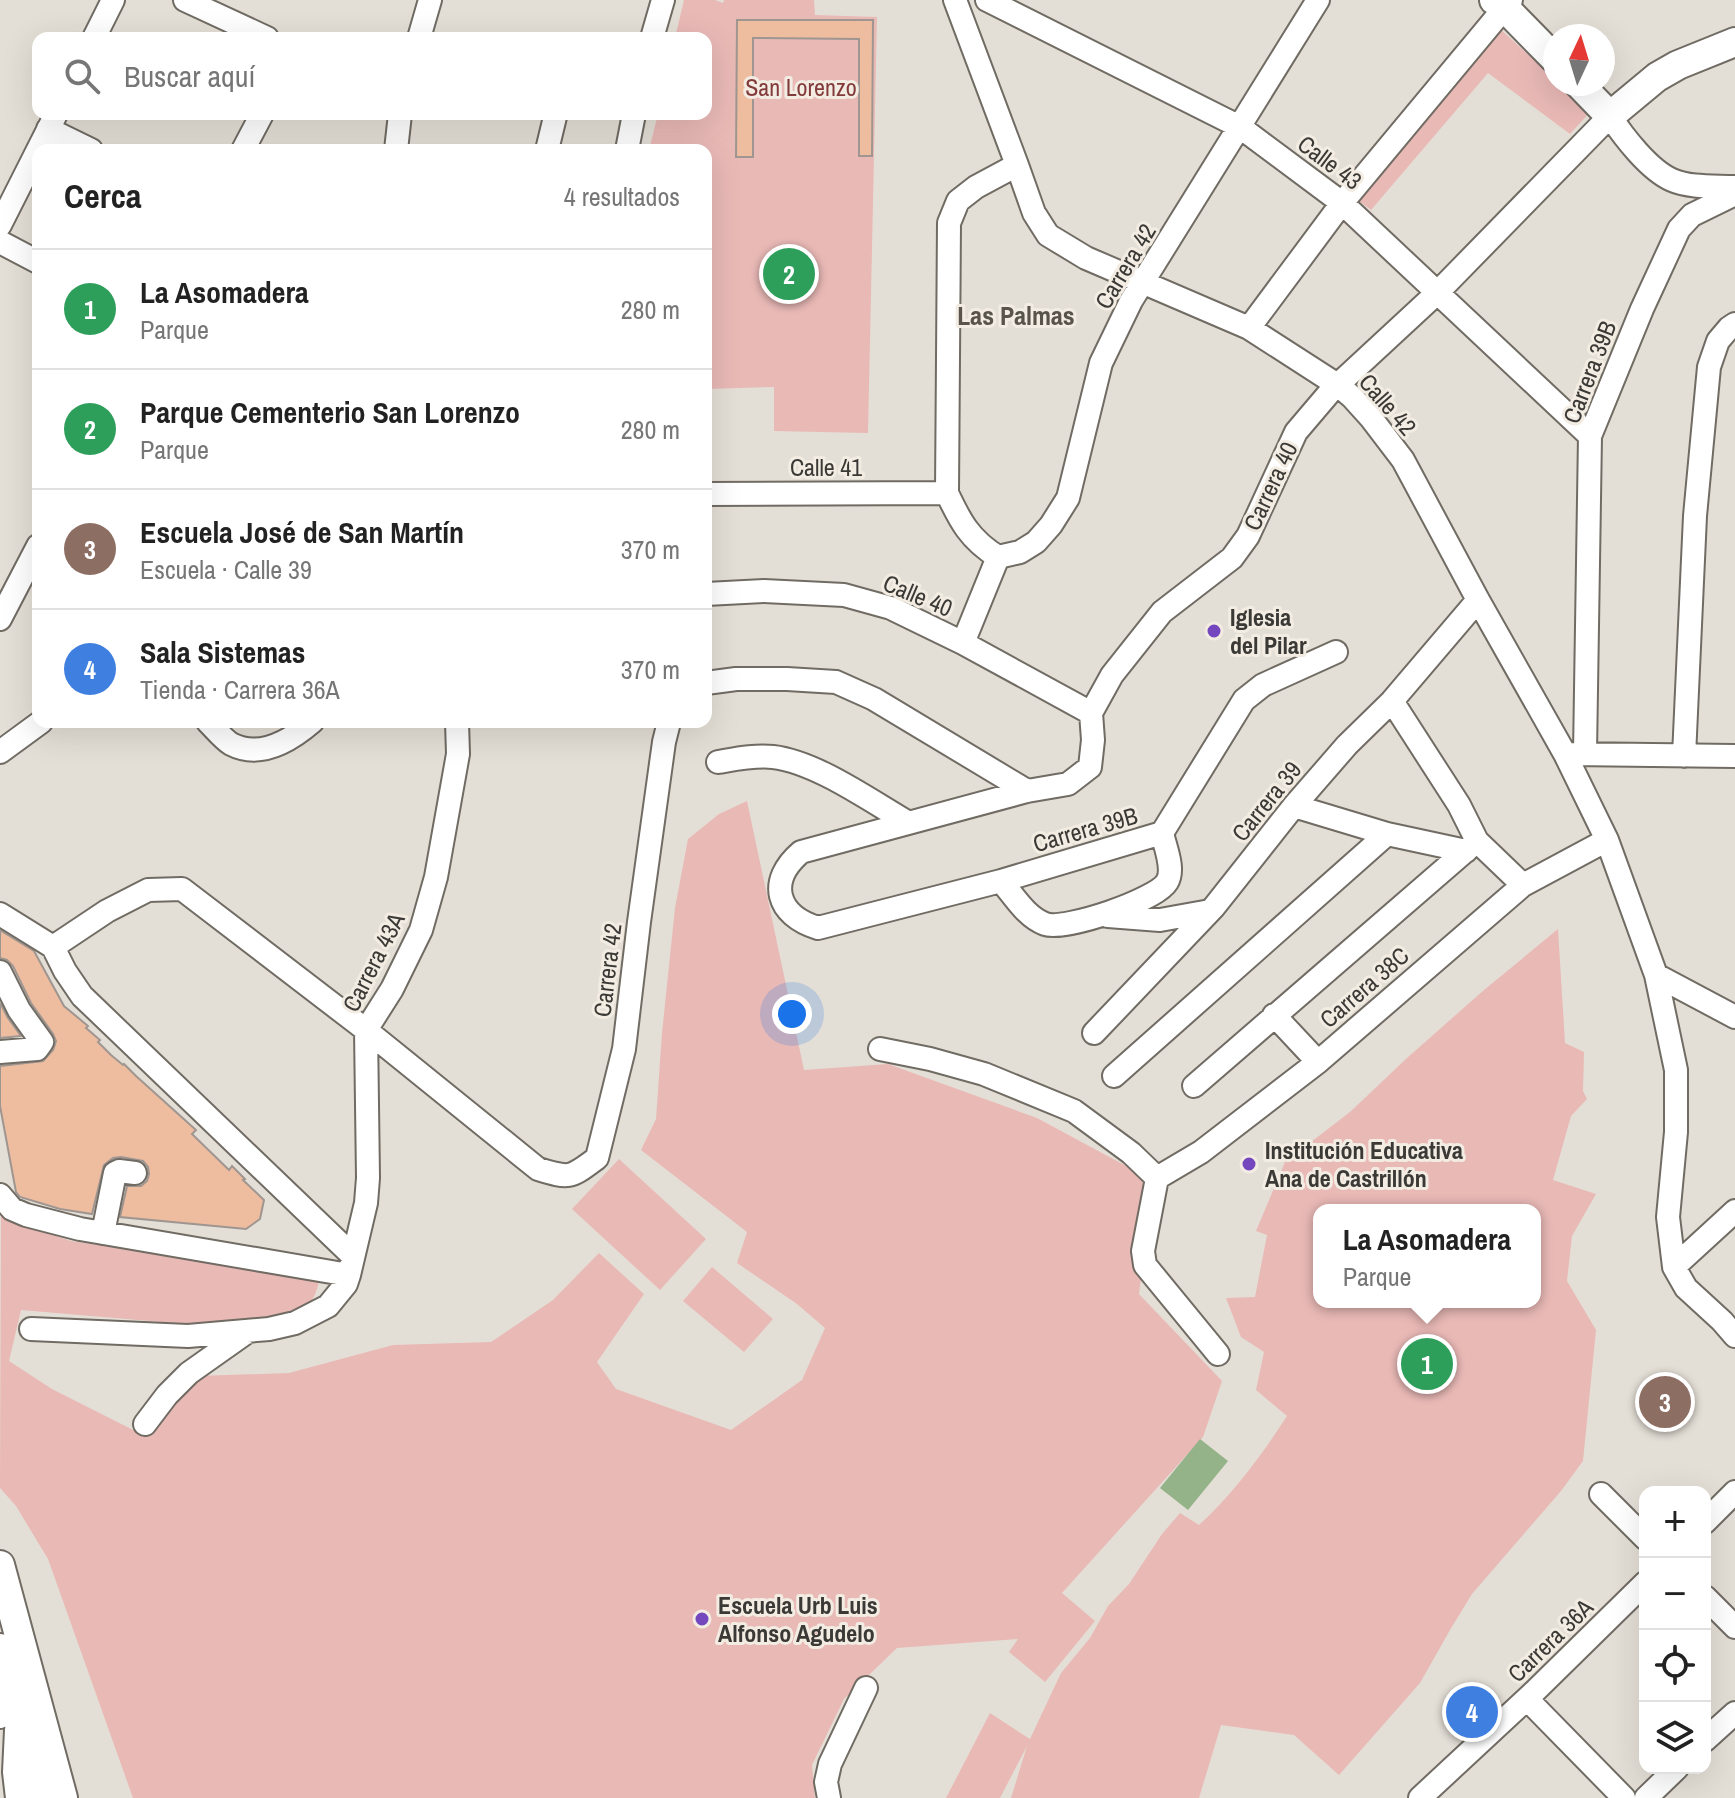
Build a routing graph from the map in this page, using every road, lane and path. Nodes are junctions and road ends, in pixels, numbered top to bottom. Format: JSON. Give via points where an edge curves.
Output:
{"nodes":[{"id":1,"x":113,"y":0,"type":"edge"},
{"id":2,"x":185,"y":0,"type":"edge"},
{"id":3,"x":430,"y":0,"type":"edge"},
{"id":4,"x":663,"y":0,"type":"edge"},
{"id":5,"x":955,"y":0,"type":"edge"},
{"id":6,"x":987,"y":0,"type":"edge"},
{"id":7,"x":1318,"y":0,"type":"edge"},
{"id":8,"x":1503,"y":3,"type":"edge"},
{"id":9,"x":215,"y":6,"type":"edge"},
{"id":10,"x":97,"y":32,"type":"edge"},
{"id":11,"x":257,"y":32,"type":"edge"},
{"id":12,"x":421,"y":32,"type":"edge"},
{"id":13,"x":654,"y":32,"type":"edge"},
{"id":14,"x":1735,"y":42,"type":"edge"},
{"id":15,"x":1543,"y":46,"type":"edge"},
{"id":16,"x":1591,"y":96,"type":"edge"},
{"id":17,"x":1610,"y":116,"type":"junction"},
{"id":18,"x":259,"y":120,"type":"edge"},
{"id":19,"x":399,"y":120,"type":"edge"},
{"id":20,"x":554,"y":120,"type":"edge"},
{"id":21,"x":633,"y":120,"type":"edge"},
{"id":22,"x":52,"y":122,"type":"edge"},
{"id":23,"x":1240,"y":127,"type":"junction"},
{"id":24,"x":41,"y":144,"type":"edge"},
{"id":25,"x":83,"y":144,"type":"edge"},
{"id":26,"x":246,"y":144,"type":"edge"},
{"id":27,"x":397,"y":144,"type":"edge"},
{"id":28,"x":548,"y":144,"type":"edge"},
{"id":29,"x":628,"y":144,"type":"edge"},
{"id":30,"x":32,"y":162,"type":"edge"},
{"id":31,"x":1017,"y":165,"type":"junction"},
{"id":32,"x":1735,"y":187,"type":"edge"},
{"id":33,"x":1735,"y":194,"type":"edge"},
{"id":34,"x":1342,"y":203,"type":"junction"},
{"id":35,"x":0,"y":225,"type":"edge"},
{"id":36,"x":0,"y":242,"type":"edge"},
{"id":37,"x":32,"y":259,"type":"edge"},
{"id":38,"x":1145,"y":282,"type":"junction"},
{"id":39,"x":1438,"y":292,"type":"junction"},
{"id":40,"x":1735,"y":324,"type":"edge"},
{"id":41,"x":1249,"y":328,"type":"junction"},
{"id":42,"x":1339,"y":386,"type":"junction"},
{"id":43,"x":1590,"y":436,"type":"junction"},
{"id":44,"x":947,"y":493,"type":"junction"},
{"id":45,"x":712,"y":494,"type":"edge"},
{"id":46,"x":32,"y":554,"type":"edge"},
{"id":47,"x":998,"y":557,"type":"junction"},
{"id":48,"x":7,"y":589,"type":"edge"},
{"id":49,"x":712,"y":594,"type":"edge"},
{"id":50,"x":1478,"y":600,"type":"junction"},
{"id":51,"x":0,"y":619,"type":"edge"},
{"id":52,"x":963,"y":643,"type":"junction"},
{"id":53,"x":1336,"y":652,"type":"dead end"},
{"id":54,"x":712,"y":682,"type":"edge"},
{"id":55,"x":1392,"y":701,"type":"junction"},
{"id":56,"x":1091,"y":713,"type":"junction"},
{"id":57,"x":33,"y":728,"type":"edge"},
{"id":58,"x":214,"y":728,"type":"edge"},
{"id":59,"x":305,"y":728,"type":"edge"},
{"id":60,"x":457,"y":728,"type":"edge"},
{"id":61,"x":668,"y":728,"type":"edge"},
{"id":62,"x":0,"y":752,"type":"edge"},
{"id":63,"x":1575,"y":754,"type":"junction"},
{"id":64,"x":1684,"y":756,"type":"junction"},
{"id":65,"x":1735,"y":756,"type":"edge"},
{"id":66,"x":718,"y":762,"type":"dead end"},
{"id":67,"x":1027,"y":791,"type":"junction"},
{"id":68,"x":1294,"y":806,"type":"junction"},
{"id":69,"x":907,"y":822,"type":"junction"},
{"id":70,"x":1162,"y":833,"type":"junction"},
{"id":71,"x":1387,"y":834,"type":"junction"},
{"id":72,"x":1607,"y":840,"type":"junction"},
{"id":73,"x":1472,"y":846,"type":"junction"},
{"id":74,"x":1001,"y":881,"type":"junction"},
{"id":75,"x":1523,"y":885,"type":"junction"},
{"id":76,"x":1210,"y":911,"type":"junction"},
{"id":77,"x":0,"y":914,"type":"edge"},
{"id":78,"x":1103,"y":916,"type":"junction"},
{"id":79,"x":818,"y":928,"type":"joint"},
{"id":80,"x":53,"y":947,"type":"junction"},
{"id":81,"x":0,"y":972,"type":"edge"},
{"id":82,"x":1656,"y":975,"type":"junction"},
{"id":83,"x":1274,"y":1015,"type":"junction"},
{"id":84,"x":1735,"y":1017,"type":"edge"},
{"id":85,"x":366,"y":1030,"type":"junction"},
{"id":86,"x":1094,"y":1033,"type":"dead end"},
{"id":87,"x":880,"y":1049,"type":"dead end"},
{"id":88,"x":0,"y":1052,"type":"edge"},
{"id":89,"x":1318,"y":1062,"type":"junction"},
{"id":90,"x":1114,"y":1076,"type":"dead end"},
{"id":91,"x":1194,"y":1086,"type":"dead end"},
{"id":92,"x":135,"y":1173,"type":"dead end"},
{"id":93,"x":1157,"y":1178,"type":"junction"},
{"id":94,"x":0,"y":1196,"type":"edge"},
{"id":95,"x":1735,"y":1211,"type":"edge"},
{"id":96,"x":103,"y":1233,"type":"junction"},
{"id":97,"x":351,"y":1266,"type":"junction"},
{"id":98,"x":1674,"y":1267,"type":"junction"},
{"id":99,"x":31,"y":1329,"type":"dead end"},
{"id":100,"x":249,"y":1332,"type":"junction"},
{"id":101,"x":1735,"y":1336,"type":"edge"},
{"id":102,"x":1218,"y":1354,"type":"dead end"},
{"id":103,"x":145,"y":1424,"type":"dead end"},
{"id":104,"x":1735,"y":1492,"type":"edge"},
{"id":105,"x":1601,"y":1494,"type":"dead end"},
{"id":106,"x":1711,"y":1516,"type":"edge"},
{"id":107,"x":1639,"y":1532,"type":"edge"},
{"id":108,"x":0,"y":1565,"type":"edge"},
{"id":109,"x":1639,"y":1589,"type":"edge"},
{"id":110,"x":1711,"y":1603,"type":"edge"},
{"id":111,"x":1735,"y":1627,"type":"edge"},
{"id":112,"x":0,"y":1648,"type":"edge"},
{"id":113,"x":866,"y":1688,"type":"dead end"},
{"id":114,"x":1527,"y":1699,"type":"junction"},
{"id":115,"x":10,"y":1707,"type":"edge"},
{"id":116,"x":1735,"y":1713,"type":"edge"},
{"id":117,"x":1711,"y":1735,"type":"edge"},
{"id":118,"x":1671,"y":1774,"type":"edge"},
{"id":119,"x":17,"y":1798,"type":"edge"},
{"id":120,"x":39,"y":1798,"type":"edge"},
{"id":121,"x":63,"y":1798,"type":"edge"},
{"id":122,"x":829,"y":1798,"type":"edge"},
{"id":123,"x":1420,"y":1798,"type":"edge"},
{"id":124,"x":1624,"y":1798,"type":"edge"},
{"id":125,"x":1646,"y":1798,"type":"edge"}],
"edges":[{"from":1,"to":10,"type":"street"},
{"from":2,"to":9,"type":"street"},
{"from":3,"to":12,"type":"street"},
{"from":4,"to":13,"type":"street"},
{"from":5,"to":31,"type":"street","name":"Calle 42"},
{"from":6,"to":23,"type":"street","name":"Calle 43"},
{"from":7,"to":23,"type":"street","name":"Carrera 42"},
{"from":8,"to":15,"type":"main road"},
{"from":8,"to":34,"type":"street"},
{"from":9,"to":11,"type":"street"},
{"from":14,"to":17,"type":"main road","name":"Carrera 40","via":[[1657,77]]},
{"from":16,"to":17,"type":"main road"},
{"from":17,"to":32,"type":"street","via":[[1639,154],[1671,180]]},
{"from":17,"to":39,"type":"street","name":"Carrera 40"},
{"from":18,"to":26,"type":"street"},
{"from":19,"to":27,"type":"street"},
{"from":20,"to":28,"type":"street"},
{"from":21,"to":29,"type":"street"},
{"from":22,"to":24,"type":"street"},
{"from":22,"to":25,"type":"street"},
{"from":23,"to":34,"type":"street","name":"Calle 43"},
{"from":23,"to":38,"type":"street","name":"Carrera 42"},
{"from":30,"to":35,"type":"street"},
{"from":31,"to":38,"type":"street","name":"Calle 42","via":[[1048,235],[1086,258]]},
{"from":31,"to":44,"type":"street","via":[[958,201],[949,223]]},
{"from":33,"to":43,"type":"street","name":"Carrera 39B","via":[[1692,215],[1679,229]]},
{"from":34,"to":39,"type":"street","name":"Calle 43"},
{"from":34,"to":41,"type":"street"},
{"from":36,"to":37,"type":"street"},
{"from":38,"to":41,"type":"street","name":"Calle 42"},
{"from":38,"to":47,"type":"street","name":"Carrera 42","via":[[1101,363],[1068,498],[1036,542]]},
{"from":39,"to":42,"type":"street","name":"Carrera 40"},
{"from":39,"to":43,"type":"street","name":"Calle 43"},
{"from":40,"to":64,"type":"street","via":[[1718,341],[1709,367],[1695,516]]},
{"from":41,"to":42,"type":"street","name":"Calle 42"},
{"from":42,"to":50,"type":"street","name":"Calle 42","via":[[1403,460]]},
{"from":42,"to":56,"type":"street","name":"Carrera 40","via":[[1296,432],[1248,536],[1232,558],[1162,612],[1112,675]]},
{"from":43,"to":63,"type":"street","name":"Carrera 39B"},
{"from":44,"to":45,"type":"street","name":"Calle 41"},
{"from":44,"to":47,"type":"street","via":[[964,528]]},
{"from":46,"to":48,"type":"street"},
{"from":47,"to":52,"type":"street"},
{"from":48,"to":51,"type":"street"},
{"from":49,"to":52,"type":"street","name":"Calle 40","via":[[844,595],[891,608]]},
{"from":50,"to":55,"type":"street","name":"Carrera 39"},
{"from":50,"to":63,"type":"street","name":"Calle 42"},
{"from":52,"to":56,"type":"street","name":"Calle 40"},
{"from":53,"to":70,"type":"street","name":"Carrera 39B","via":[[1263,685],[1244,700]]},
{"from":54,"to":67,"type":"street","via":[[836,682],[874,699]]},
{"from":55,"to":68,"type":"street","name":"Carrera 39"},
{"from":55,"to":73,"type":"street","via":[[1459,805]]},
{"from":56,"to":67,"type":"street","name":"Carrera 40","via":[[1090,767],[1068,784]]},
{"from":57,"to":62,"type":"street"},
{"from":58,"to":59,"type":"street","via":[[229,743],[251,750],[273,747]]},
{"from":60,"to":85,"type":"street","name":"Carrera 43A","via":[[458,754],[436,877],[421,930]]},
{"from":61,"to":85,"type":"street","name":"Carrera 42","via":[[624,1049],[597,1158],[572,1176],[538,1169]]},
{"from":63,"to":64,"type":"street"},
{"from":63,"to":72,"type":"street","name":"Calle 42"},
{"from":64,"to":65,"type":"street"},
{"from":66,"to":69,"type":"street","via":[[770,757],[813,767]]},
{"from":67,"to":69,"type":"street","name":"Carrera 40"},
{"from":68,"to":71,"type":"street"},
{"from":68,"to":76,"type":"street","name":"Carrera 39"},
{"from":69,"to":79,"type":"street","name":"Carrera 40","via":[[801,852],[788,863],[781,879],[788,912]]},
{"from":70,"to":74,"type":"street","name":"Carrera 39B"},
{"from":70,"to":78,"type":"street","via":[[1170,871],[1167,883]]},
{"from":71,"to":73,"type":"street"},
{"from":71,"to":90,"type":"street"},
{"from":72,"to":75,"type":"street","name":"Carrera 38C"},
{"from":72,"to":82,"type":"street","name":"Calle 42"},
{"from":73,"to":75,"type":"street"},
{"from":73,"to":83,"type":"street"},
{"from":74,"to":78,"type":"street","via":[[1031,916],[1055,927]]},
{"from":74,"to":79,"type":"street","name":"Carrera 39B"},
{"from":75,"to":89,"type":"street","name":"Carrera 38C"},
{"from":76,"to":78,"type":"street","via":[[1160,920]]},
{"from":76,"to":86,"type":"street","name":"Carrera 39"},
{"from":77,"to":80,"type":"street"},
{"from":80,"to":85,"type":"street","via":[[148,890],[182,889]]},
{"from":80,"to":97,"type":"street","via":[[82,996]]},
{"from":81,"to":88,"type":"street","via":[[42,1042],[37,1049]]},
{"from":82,"to":84,"type":"street"},
{"from":82,"to":98,"type":"street","name":"Calle 42","via":[[1676,1070],[1668,1217]]},
{"from":83,"to":89,"type":"street"},
{"from":83,"to":91,"type":"street"},
{"from":85,"to":97,"type":"street","name":"Carrera 43A","via":[[368,1178]]},
{"from":87,"to":93,"type":"street","via":[[984,1074],[1074,1111]]},
{"from":89,"to":93,"type":"street","name":"Carrera 38C","via":[[1201,1152]]},
{"from":92,"to":96,"type":"street","via":[[119,1171],[112,1178]]},
{"from":93,"to":102,"type":"street","via":[[1145,1265]]},
{"from":94,"to":96,"type":"street","via":[[26,1215]]},
{"from":95,"to":98,"type":"street"},
{"from":96,"to":97,"type":"street"},
{"from":97,"to":100,"type":"street","via":[[346,1284],[328,1306],[295,1323]]},
{"from":98,"to":101,"type":"street","via":[[1686,1288]]},
{"from":99,"to":100,"type":"street","via":[[188,1336]]},
{"from":100,"to":103,"type":"street","via":[[189,1373]]},
{"from":104,"to":106,"type":"street"},
{"from":105,"to":107,"type":"street"},
{"from":108,"to":121,"type":"main road"},
{"from":109,"to":114,"type":"street","name":"Carrera 36A"},
{"from":110,"to":111,"type":"street"},
{"from":112,"to":115,"type":"main road"},
{"from":113,"to":122,"type":"street","via":[[830,1764]]},
{"from":114,"to":123,"type":"street","name":"Carrera 36A"},
{"from":114,"to":124,"type":"street"},
{"from":115,"to":119,"type":"street"},
{"from":115,"to":120,"type":"main road"},
{"from":116,"to":117,"type":"street"},
{"from":118,"to":125,"type":"street"}]}
